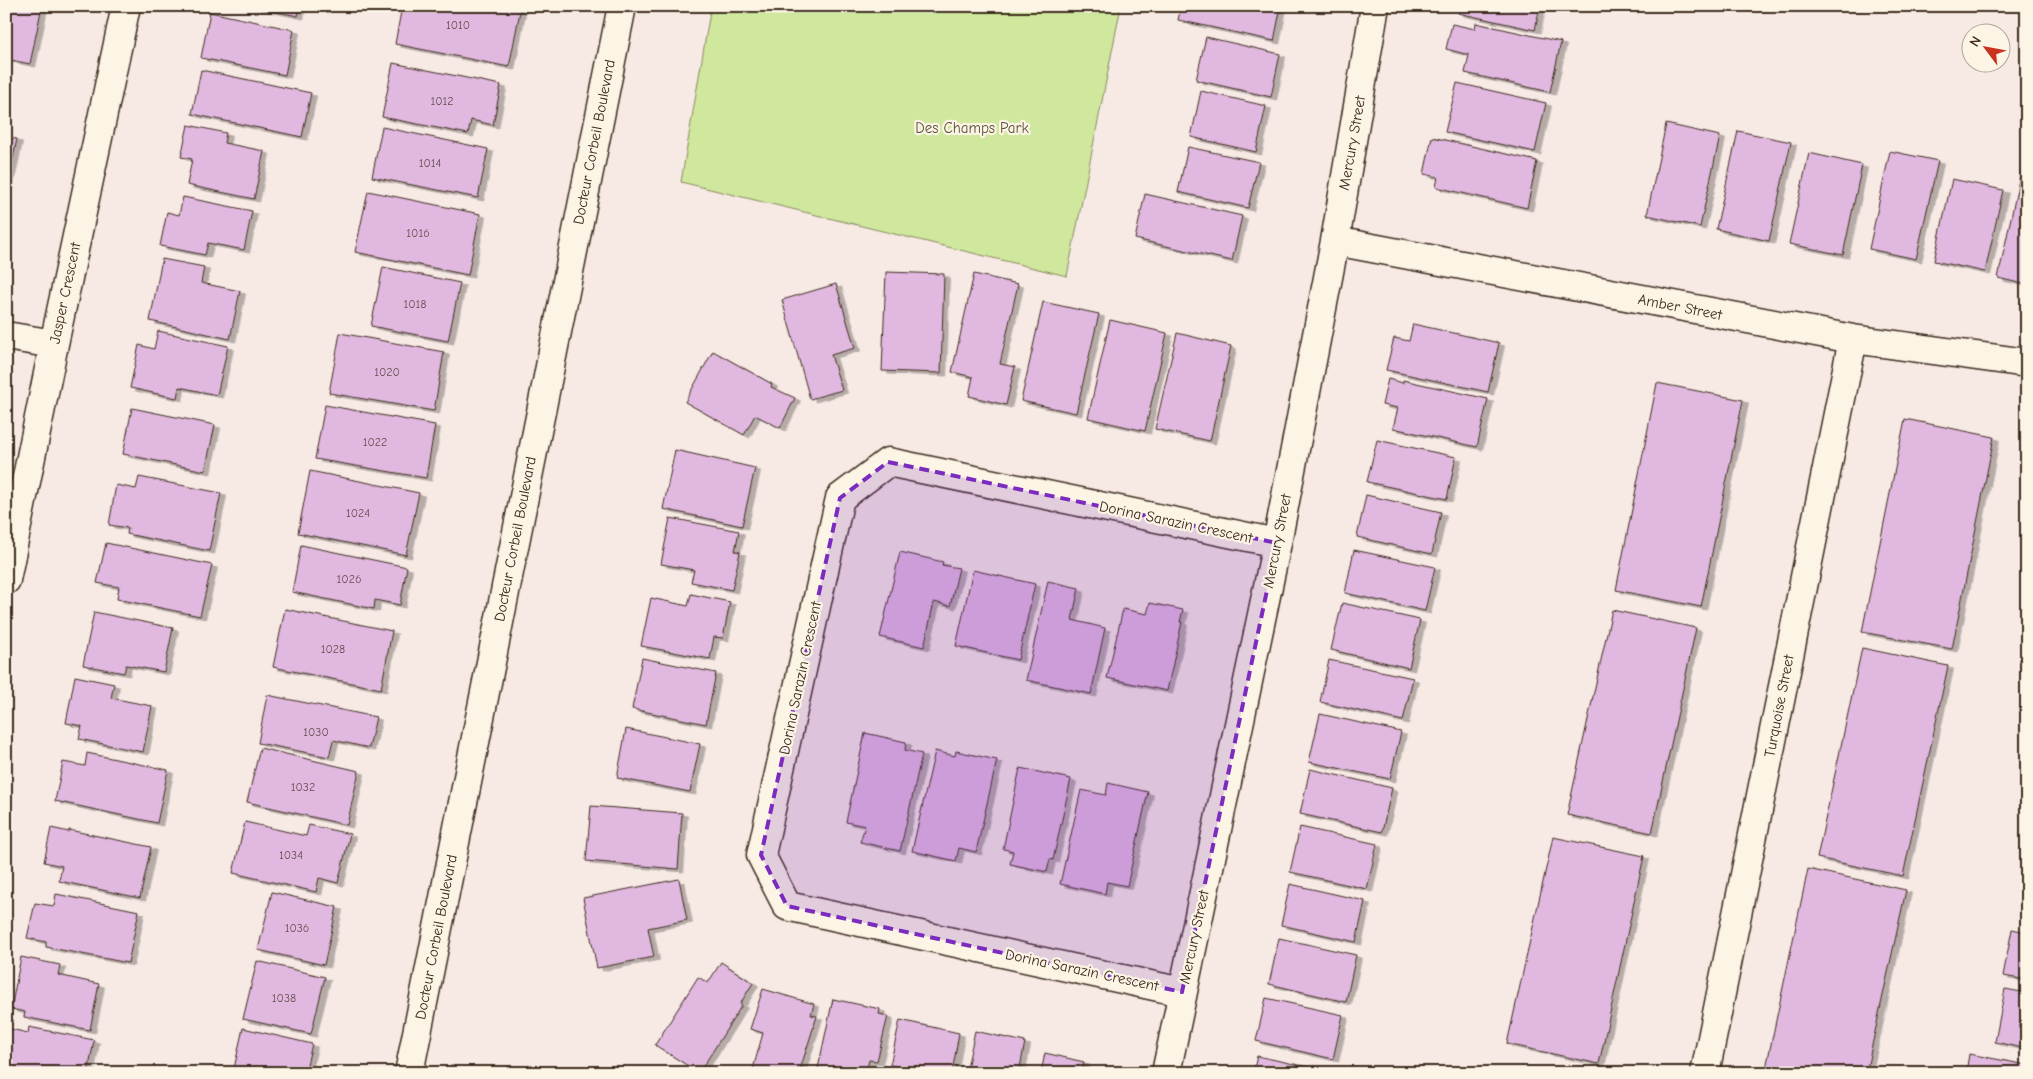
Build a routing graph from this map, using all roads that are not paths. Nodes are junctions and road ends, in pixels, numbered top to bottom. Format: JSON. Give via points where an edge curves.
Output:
{"nodes":[{"id":1,"x":126,"y":6,"type":"edge"},
{"id":2,"x":622,"y":6,"type":"edge"},
{"id":3,"x":1375,"y":6,"type":"edge"},
{"id":4,"x":1335,"y":241,"type":"junction"},
{"id":5,"x":6,"y":336,"type":"edge"},
{"id":6,"x":1853,"y":339,"type":"junction"},
{"id":7,"x":54,"y":344,"type":"junction"},
{"id":8,"x":2027,"y":363,"type":"edge"},
{"id":9,"x":1276,"y":543,"type":"junction"},
{"id":10,"x":6,"y":580,"type":"edge"},
{"id":11,"x":1182,"y":992,"type":"junction"},
{"id":12,"x":409,"y":1073,"type":"edge"},
{"id":13,"x":1166,"y":1073,"type":"edge"},
{"id":14,"x":1705,"y":1073,"type":"edge"}],
"edges":[{"from":1,"to":7,"type":"street","name":"Jasper Crescent"},
{"from":2,"to":12,"type":"street","name":"Docteur Corbeil Boulevard"},
{"from":3,"to":4,"type":"street","name":"Mercury Street"},
{"from":4,"to":6,"type":"street","name":"Amber Street"},
{"from":4,"to":9,"type":"street","name":"Mercury Street"},
{"from":5,"to":7,"type":"street"},
{"from":6,"to":8,"type":"street","name":"Amber Street"},
{"from":6,"to":14,"type":"street","name":"Turquoise Street"},
{"from":7,"to":10,"type":"street","name":"Jasper Crescent"},
{"from":9,"to":11,"type":"street","name":"Mercury Street"},
{"from":9,"to":11,"type":"street","name":"Dorina Sarazin Crescent","via":[[888,462],[840,498],[760,855],[787,906]]},
{"from":11,"to":13,"type":"street","name":"Mercury Street"}]}
